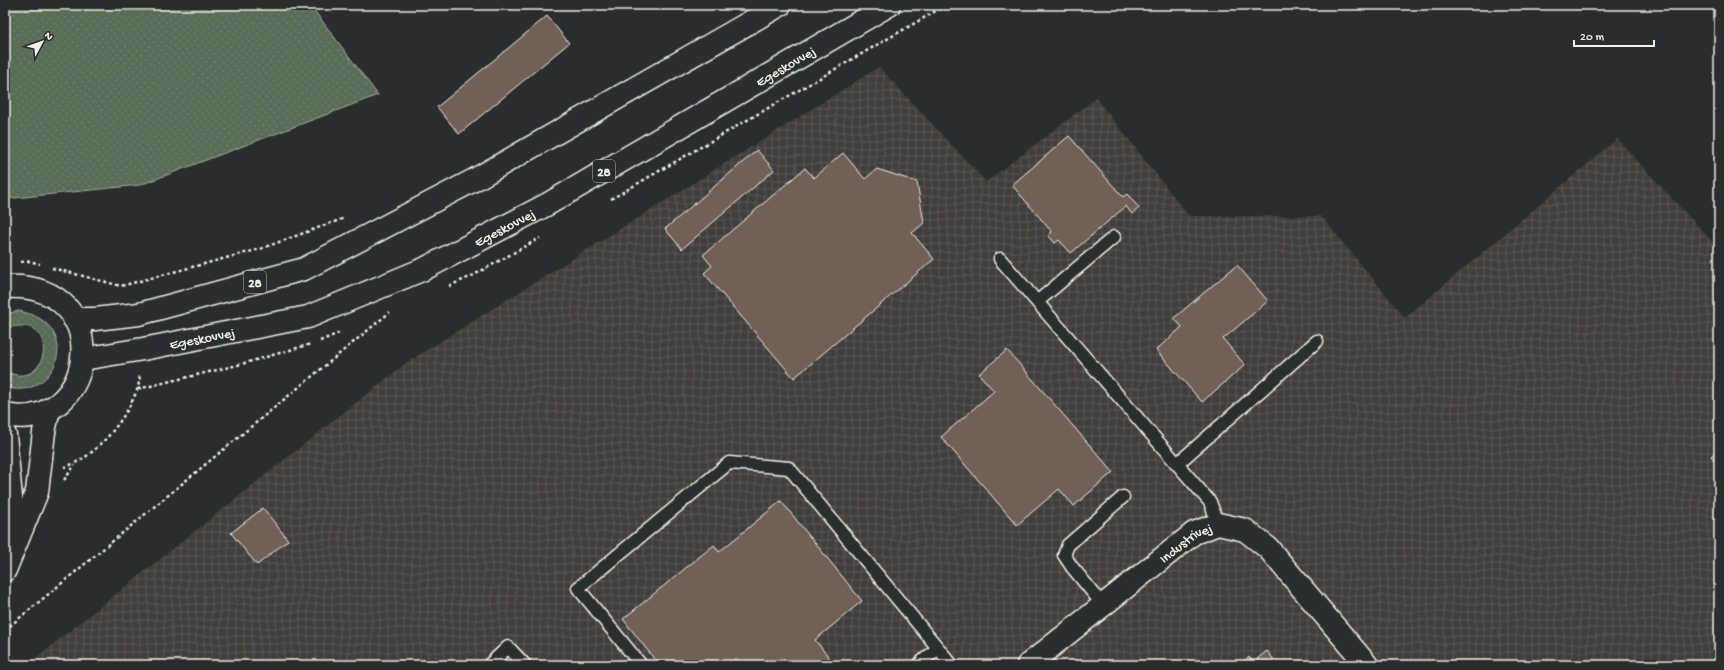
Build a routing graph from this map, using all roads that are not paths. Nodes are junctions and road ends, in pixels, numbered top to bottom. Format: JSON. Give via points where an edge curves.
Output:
{"nodes":[{"id":1,"x":780,"y":5,"type":"edge"},
{"id":2,"x":889,"y":5,"type":"edge"},
{"id":3,"x":1114,"y":237,"type":"dead end"},
{"id":4,"x":1000,"y":258,"type":"dead end"},
{"id":5,"x":5,"y":287,"type":"edge"},
{"id":6,"x":1037,"y":302,"type":"junction"},
{"id":7,"x":74,"y":319,"type":"junction"},
{"id":8,"x":1317,"y":341,"type":"dead end"},
{"id":9,"x":83,"y":359,"type":"junction"},
{"id":10,"x":49,"y":409,"type":"junction"},
{"id":11,"x":5,"y":415,"type":"edge"},
{"id":12,"x":5,"y":435,"type":"edge"},
{"id":13,"x":1177,"y":464,"type":"junction"},
{"id":14,"x":1123,"y":497,"type":"dead end"},
{"id":15,"x":1218,"y":524,"type":"junction"},
{"id":16,"x":6,"y":568,"type":"edge"},
{"id":17,"x":1104,"y":605,"type":"junction"},
{"id":18,"x":938,"y":648,"type":"junction"},
{"id":19,"x":489,"y":665,"type":"edge"},
{"id":20,"x":525,"y":665,"type":"edge"},
{"id":21,"x":641,"y":665,"type":"edge"},
{"id":22,"x":918,"y":665,"type":"edge"},
{"id":23,"x":952,"y":665,"type":"edge"},
{"id":24,"x":1028,"y":665,"type":"edge"},
{"id":25,"x":1366,"y":665,"type":"edge"}],
"edges":[{"from":1,"to":7,"type":"main road","number":"28","via":[[474,180],[304,269],[138,314]]},
{"from":2,"to":9,"type":"main road","name":"Egeskovvej","number":"28","via":[[548,204],[424,269],[308,317]]},
{"from":3,"to":6,"type":"lane"},
{"from":4,"to":6,"type":"lane"},
{"from":5,"to":7,"type":"main road","via":[[21,286],[52,295],[64,305]]},
{"from":6,"to":13,"type":"lane"},
{"from":7,"to":9,"type":"main road","via":[[80,331]]},
{"from":8,"to":13,"type":"lane"},
{"from":9,"to":10,"type":"main road","via":[[72,388],[62,400]]},
{"from":10,"to":11,"type":"main road","via":[[32,416]]},
{"from":10,"to":16,"type":"main road","via":[[37,492]]},
{"from":12,"to":16,"type":"main road","via":[[11,498]]},
{"from":13,"to":15,"type":"lane","via":[[1210,502]]},
{"from":14,"to":17,"type":"lane","via":[[1068,544],[1064,554]]},
{"from":15,"to":17,"type":"main road","name":"Industrivej","via":[[1194,533]]},
{"from":15,"to":25,"type":"main road","name":"Industrivej","via":[[1245,530],[1268,548]]},
{"from":17,"to":24,"type":"main road","name":"Industrivej"},
{"from":18,"to":21,"type":"lane","via":[[789,468],[729,463],[578,588]]},
{"from":18,"to":22,"type":"lane"},
{"from":18,"to":23,"type":"lane"},
{"from":19,"to":20,"type":"lane","via":[[508,647]]}]}
